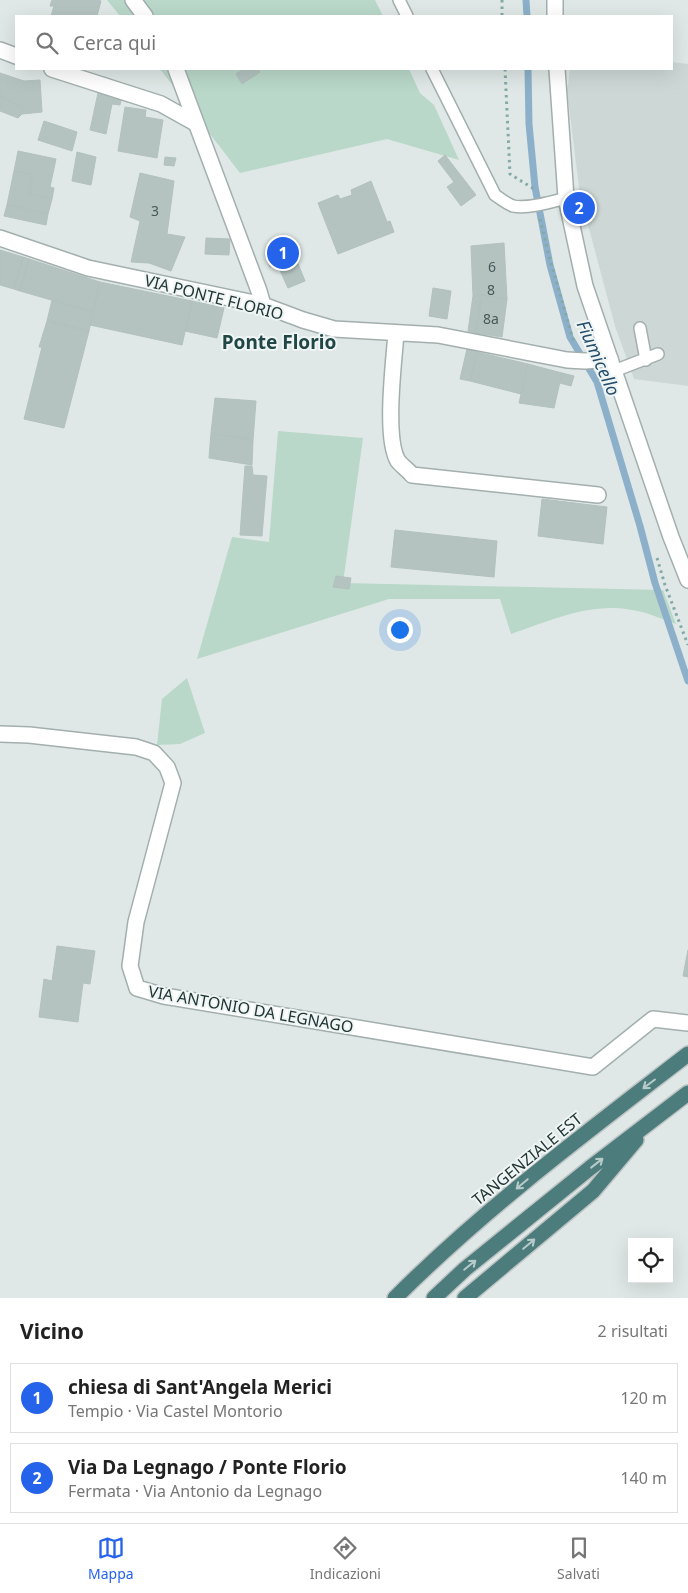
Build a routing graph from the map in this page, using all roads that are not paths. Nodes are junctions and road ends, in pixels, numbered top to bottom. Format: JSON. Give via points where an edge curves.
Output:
{"nodes":[{"id":1,"x":133,"y":0,"type":"edge"},
{"id":2,"x":399,"y":0,"type":"edge"},
{"id":3,"x":555,"y":0,"type":"edge"},
{"id":4,"x":144,"y":15,"type":"edge"},
{"id":5,"x":406,"y":15,"type":"edge"},
{"id":6,"x":555,"y":15,"type":"edge"},
{"id":7,"x":0,"y":50,"type":"edge"},
{"id":8,"x":15,"y":56,"type":"edge"},
{"id":9,"x":55,"y":70,"type":"edge"},
{"id":10,"x":176,"y":70,"type":"edge"},
{"id":11,"x":432,"y":70,"type":"edge"},
{"id":12,"x":557,"y":70,"type":"edge"},
{"id":13,"x":195,"y":122,"type":"junction"},
{"id":14,"x":566,"y":198,"type":"junction"},
{"id":15,"x":0,"y":238,"type":"edge"},
{"id":16,"x":263,"y":305,"type":"junction"},
{"id":17,"x":640,"y":328,"type":"dead end"},
{"id":18,"x":396,"y":332,"type":"junction"},
{"id":19,"x":658,"y":354,"type":"dead end"},
{"id":20,"x":646,"y":360,"type":"junction"},
{"id":21,"x":601,"y":363,"type":"junction"},
{"id":22,"x":598,"y":495,"type":"dead end"},
{"id":23,"x":688,"y":580,"type":"edge"},
{"id":24,"x":0,"y":734,"type":"edge"},
{"id":25,"x":688,"y":1023,"type":"edge"},
{"id":26,"x":688,"y":1054,"type":"edge"},
{"id":27,"x":688,"y":1093,"type":"edge"},
{"id":28,"x":657,"y":1116,"type":"junction"},
{"id":29,"x":395,"y":1298,"type":"edge"},
{"id":30,"x":434,"y":1298,"type":"edge"},
{"id":31,"x":465,"y":1298,"type":"edge"}],
"edges":[{"from":1,"to":4,"type":"street"},
{"from":2,"to":5,"type":"lane"},
{"from":3,"to":6,"type":"street"},
{"from":7,"to":8,"type":"street"},
{"from":9,"to":13,"type":"street","via":[[161,104]]},
{"from":10,"to":13,"type":"street"},
{"from":11,"to":14,"type":"lane","via":[[495,195],[511,206],[523,207]]},
{"from":12,"to":14,"type":"street"},
{"from":13,"to":16,"type":"street"},
{"from":14,"to":21,"type":"street"},
{"from":15,"to":16,"type":"street","name":"VIA PONTE FLORIO","via":[[88,268]]},
{"from":16,"to":18,"type":"street","name":"VIA PONTE FLORIO","via":[[334,329]]},
{"from":17,"to":20,"type":"lane"},
{"from":18,"to":21,"type":"street","name":"VIA PONTE FLORIO","via":[[438,335],[567,360]]},
{"from":18,"to":22,"type":"street","via":[[391,408],[393,439],[398,460],[412,475]]},
{"from":19,"to":20,"type":"lane"},
{"from":20,"to":21,"type":"lane"},
{"from":21,"to":23,"type":"street"},
{"from":24,"to":25,"type":"street","name":"VIA ANTONIO DA LEGNAGO","via":[[136,747],[154,753],[167,767],[173,783],[136,922],[131,957],[130,966],[137,988],[164,996],[593,1066],[653,1019]]},
{"from":26,"to":29,"type":"highway","name":"TANGENZIALE EST","one_way":true,"via":[[563,1150],[439,1254]]},
{"from":27,"to":28,"type":"highway"},
{"from":30,"to":28,"type":"highway","one_way":true,"via":[[465,1269]]},
{"from":31,"to":28,"type":"highway","one_way":true,"via":[[593,1191]]}]}
